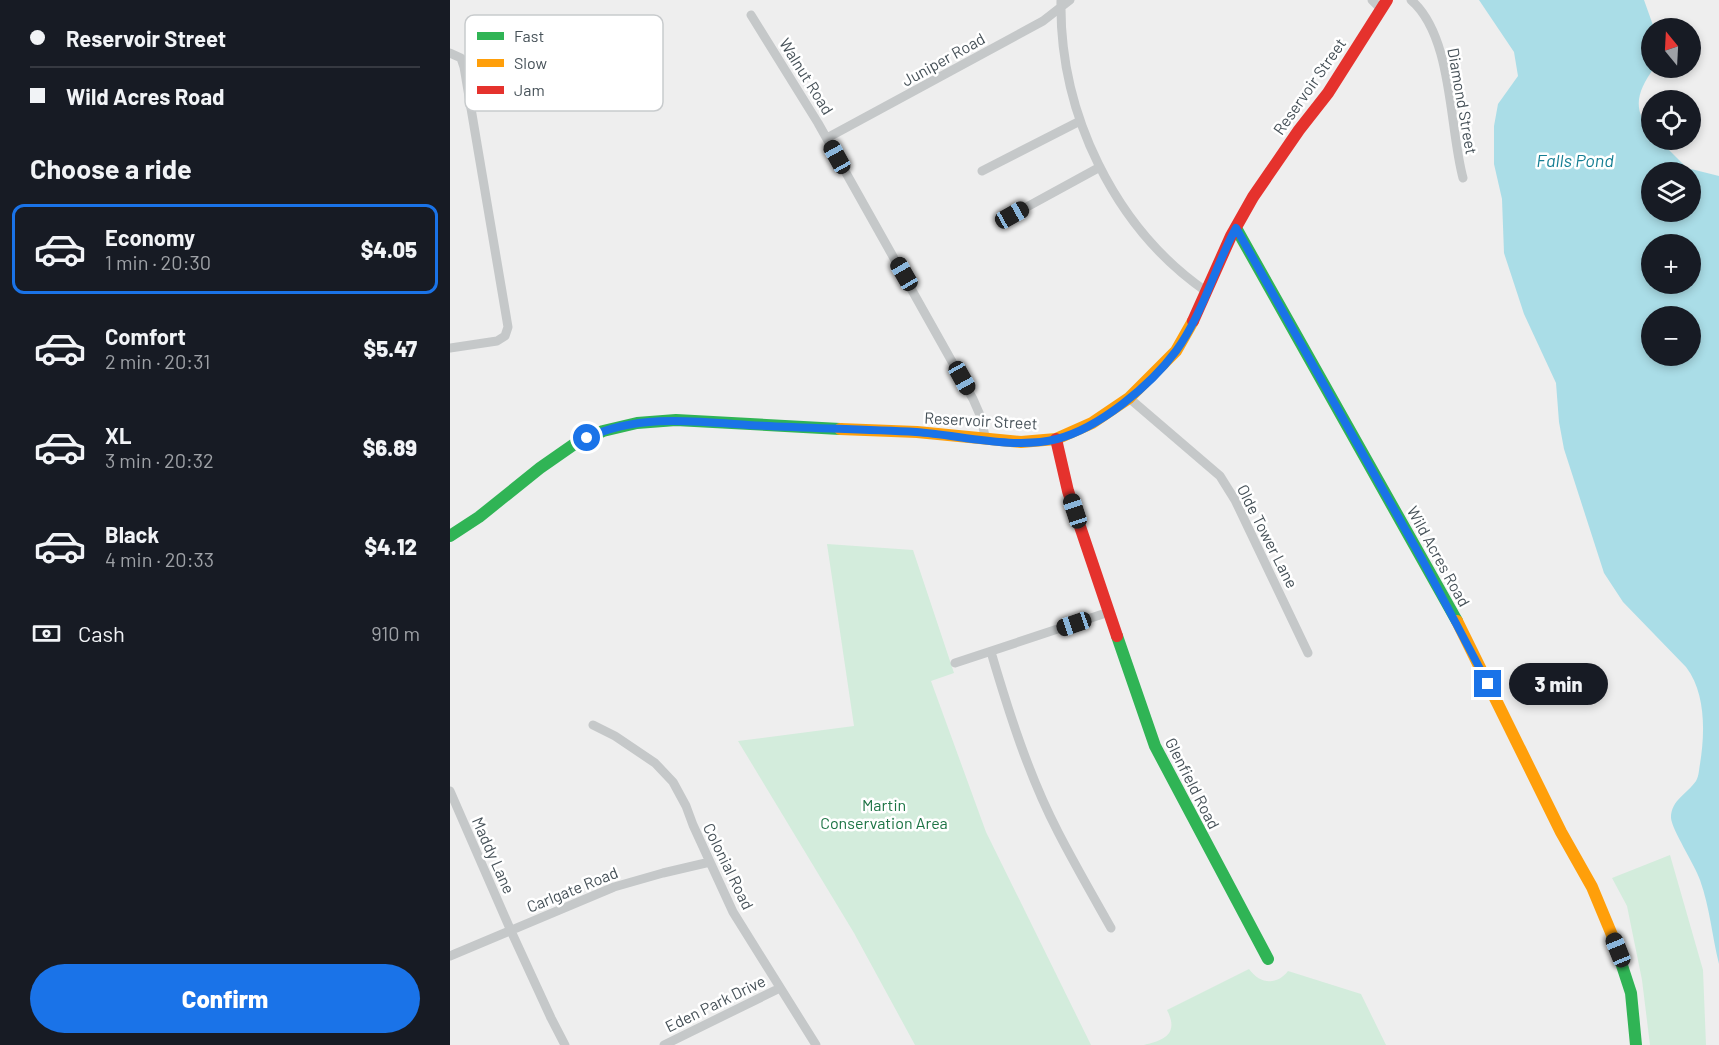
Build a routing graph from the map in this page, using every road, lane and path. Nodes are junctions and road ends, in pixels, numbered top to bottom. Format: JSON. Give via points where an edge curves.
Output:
{"nodes":[{"id":1,"x":1070,"y":0,"type":"edge"},
{"id":2,"x":1372,"y":0,"type":"edge"},
{"id":3,"x":1411,"y":0,"type":"edge"},
{"id":4,"x":1061,"y":4,"type":"edge"},
{"id":5,"x":1384,"y":5,"type":"edge"},
{"id":6,"x":751,"y":15,"type":"dead end"},
{"id":7,"x":450,"y":53,"type":"edge"},
{"id":8,"x":465,"y":73,"type":"edge"},
{"id":9,"x":471,"y":111,"type":"edge"},
{"id":10,"x":1080,"y":121,"type":"junction"},
{"id":11,"x":827,"y":138,"type":"junction"},
{"id":12,"x":1100,"y":167,"type":"junction"},
{"id":13,"x":982,"y":171,"type":"dead end"},
{"id":14,"x":1463,"y":178,"type":"dead end"},
{"id":15,"x":1012,"y":215,"type":"dead end"},
{"id":16,"x":1236,"y":228,"type":"junction"},
{"id":17,"x":1206,"y":292,"type":"junction"},
{"id":18,"x":450,"y":348,"type":"edge"},
{"id":19,"x":1129,"y":398,"type":"junction"},
{"id":20,"x":1056,"y":439,"type":"junction"},
{"id":21,"x":986,"y":440,"type":"junction"},
{"id":22,"x":450,"y":536,"type":"edge"},
{"id":23,"x":1109,"y":612,"type":"junction"},
{"id":24,"x":991,"y":652,"type":"junction"},
{"id":25,"x":1308,"y":653,"type":"dead end"},
{"id":26,"x":955,"y":663,"type":"dead end"},
{"id":27,"x":593,"y":725,"type":"dead end"},
{"id":28,"x":450,"y":791,"type":"edge"},
{"id":29,"x":710,"y":862,"type":"junction"},
{"id":30,"x":1111,"y":928,"type":"dead end"},
{"id":31,"x":511,"y":931,"type":"junction"},
{"id":32,"x":450,"y":956,"type":"edge"},
{"id":33,"x":1268,"y":960,"type":"dead end"},
{"id":34,"x":780,"y":988,"type":"junction"},
{"id":35,"x":565,"y":1045,"type":"edge"},
{"id":36,"x":664,"y":1045,"type":"edge"},
{"id":37,"x":816,"y":1045,"type":"edge"},
{"id":38,"x":1636,"y":1045,"type":"edge"}],
"edges":[{"from":1,"to":4,"type":"street","name":"Juniper Road"},
{"from":2,"to":5,"type":"street"},
{"from":3,"to":14,"type":"street","name":"Diamond Street","via":[[1431,25],[1440,50]]},
{"from":4,"to":10,"type":"street","via":[[1063,53]]},
{"from":4,"to":11,"type":"street","name":"Juniper Road","via":[[1043,21]]},
{"from":5,"to":16,"type":"street","name":"Reservoir Street","via":[[1328,93],[1252,197]]},
{"from":6,"to":11,"type":"street","name":"Walnut Road"},
{"from":7,"to":8,"type":"street","via":[[460,58]]},
{"from":9,"to":18,"type":"street","via":[[508,327],[505,336],[497,341]]},
{"from":10,"to":12,"type":"street"},
{"from":10,"to":13,"type":"street"},
{"from":11,"to":21,"type":"street","name":"Walnut Road","via":[[973,399]]},
{"from":12,"to":15,"type":"street"},
{"from":12,"to":17,"type":"street","via":[[1131,217],[1156,247]]},
{"from":16,"to":17,"type":"street","name":"Reservoir Street"},
{"from":16,"to":38,"type":"street","name":"Wild Acres Road","via":[[1457,621],[1592,887],[1631,993]]},
{"from":17,"to":19,"type":"street","name":"Reservoir Street","via":[[1176,351]]},
{"from":19,"to":20,"type":"street","name":"Reservoir Street","via":[[1092,423]]},
{"from":19,"to":25,"type":"street","name":"Olde Tower Lane","via":[[1220,476]]},
{"from":20,"to":21,"type":"street","name":"Reservoir Street"},
{"from":20,"to":23,"type":"street","name":"Glenfield Road","via":[[1068,491]]},
{"from":21,"to":22,"type":"street","name":"Reservoir Street","via":[[917,432],[676,420],[637,423],[603,431],[573,445]]},
{"from":23,"to":24,"type":"street"},
{"from":23,"to":33,"type":"street","name":"Glenfield Road","via":[[1155,746]]},
{"from":24,"to":26,"type":"street"},
{"from":24,"to":30,"type":"street","via":[[1041,794]]},
{"from":27,"to":29,"type":"street","name":"Colonial Road","via":[[655,763],[673,783]]},
{"from":28,"to":31,"type":"street","name":"Maddy Lane"},
{"from":29,"to":31,"type":"street","name":"Carlgate Road","via":[[614,887]]},
{"from":29,"to":34,"type":"street","name":"Colonial Road","via":[[733,912]]},
{"from":31,"to":32,"type":"street","name":"Carlgate Road"},
{"from":31,"to":35,"type":"street","name":"Maddy Lane"},
{"from":34,"to":36,"type":"street","name":"Eden Park Drive"},
{"from":34,"to":37,"type":"street","name":"Colonial Road"}]}
